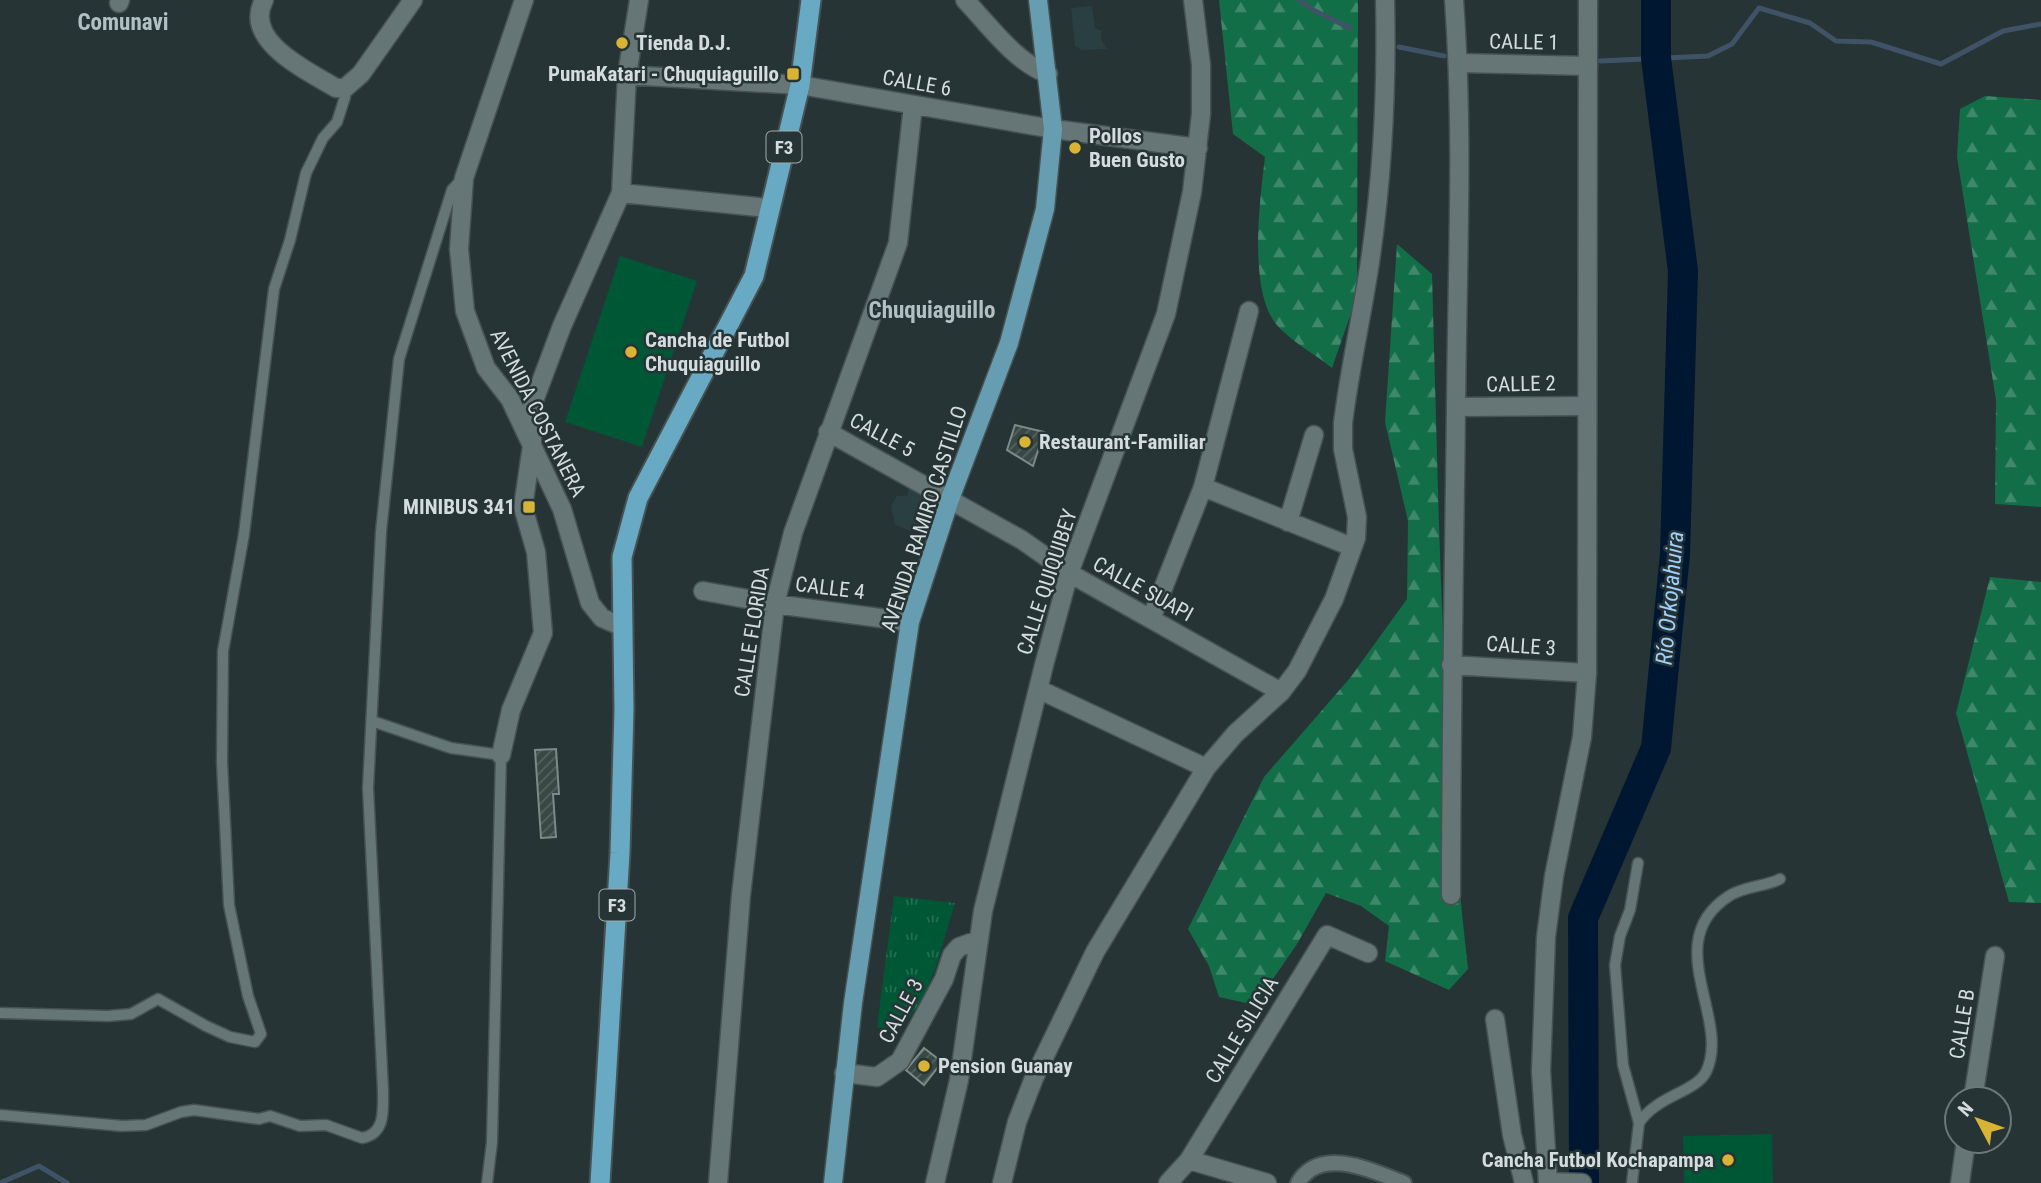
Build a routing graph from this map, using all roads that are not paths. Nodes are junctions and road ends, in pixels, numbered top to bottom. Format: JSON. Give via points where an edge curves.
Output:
{"nodes":[{"id":1,"x":264,"y":0,"type":"edge"},
{"id":2,"x":413,"y":0,"type":"edge"},
{"id":3,"x":524,"y":0,"type":"edge"},
{"id":4,"x":639,"y":0,"type":"edge"},
{"id":5,"x":811,"y":0,"type":"edge"},
{"id":6,"x":965,"y":0,"type":"edge"},
{"id":7,"x":1038,"y":0,"type":"edge"},
{"id":8,"x":1193,"y":0,"type":"edge"},
{"id":9,"x":1385,"y":0,"type":"edge"},
{"id":10,"x":1454,"y":0,"type":"edge"},
{"id":11,"x":1588,"y":0,"type":"edge"},
{"id":12,"x":1459,"y":64,"type":"junction"},
{"id":13,"x":1588,"y":66,"type":"junction"},
{"id":14,"x":1048,"y":74,"type":"junction"},
{"id":15,"x":627,"y":75,"type":"junction"},
{"id":16,"x":800,"y":86,"type":"junction"},
{"id":17,"x":345,"y":88,"type":"junction"},
{"id":18,"x":914,"y":105,"type":"junction"},
{"id":19,"x":1053,"y":129,"type":"junction"},
{"id":20,"x":1198,"y":148,"type":"junction"},
{"id":21,"x":464,"y":178,"type":"junction"},
{"id":22,"x":621,"y":193,"type":"junction"},
{"id":23,"x":768,"y":208,"type":"junction"},
{"id":24,"x":1249,"y":311,"type":"dead end"},
{"id":25,"x":1586,"y":406,"type":"junction"},
{"id":26,"x":1456,"y":407,"type":"junction"},
{"id":27,"x":828,"y":432,"type":"junction"},
{"id":28,"x":1314,"y":435,"type":"dead end"},
{"id":29,"x":532,"y":446,"type":"junction"},
{"id":30,"x":1203,"y":486,"type":"junction"},
{"id":31,"x":950,"y":499,"type":"junction"},
{"id":32,"x":1288,"y":522,"type":"junction"},
{"id":33,"x":1352,"y":547,"type":"junction"},
{"id":34,"x":1069,"y":573,"type":"junction"},
{"id":35,"x":703,"y":591,"type":"dead end"},
{"id":36,"x":775,"y":604,"type":"junction"},
{"id":37,"x":1152,"y":619,"type":"junction"},
{"id":38,"x":910,"y":622,"type":"junction"},
{"id":39,"x":621,"y":626,"type":"junction"},
{"id":40,"x":1451,"y":665,"type":"junction"},
{"id":41,"x":1587,"y":673,"type":"junction"},
{"id":42,"x":1038,"y":689,"type":"junction"},
{"id":43,"x":1281,"y":692,"type":"junction"},
{"id":44,"x":372,"y":721,"type":"junction"},
{"id":45,"x":501,"y":755,"type":"junction"},
{"id":46,"x":1206,"y":768,"type":"junction"},
{"id":47,"x":1638,"y":863,"type":"dead end"},
{"id":48,"x":1780,"y":879,"type":"dead end"},
{"id":49,"x":1451,"y":895,"type":"dead end"},
{"id":50,"x":978,"y":940,"type":"junction"},
{"id":51,"x":1368,"y":953,"type":"dead end"},
{"id":52,"x":1995,"y":957,"type":"dead end"},
{"id":53,"x":0,"y":1013,"type":"edge"},
{"id":54,"x":1495,"y":1019,"type":"dead end"},
{"id":55,"x":844,"y":1073,"type":"junction"},
{"id":56,"x":1975,"y":1085,"type":"edge"},
{"id":57,"x":0,"y":1115,"type":"edge"},
{"id":58,"x":1639,"y":1123,"type":"junction"},
{"id":59,"x":1964,"y":1155,"type":"edge"},
{"id":60,"x":1189,"y":1160,"type":"junction"},
{"id":61,"x":1575,"y":1182,"type":"edge"},
{"id":62,"x":487,"y":1183,"type":"edge"},
{"id":63,"x":600,"y":1183,"type":"edge"},
{"id":64,"x":718,"y":1183,"type":"edge"},
{"id":65,"x":832,"y":1183,"type":"edge"},
{"id":66,"x":935,"y":1183,"type":"edge"},
{"id":67,"x":1002,"y":1183,"type":"edge"},
{"id":68,"x":1168,"y":1183,"type":"edge"},
{"id":69,"x":1267,"y":1183,"type":"edge"},
{"id":70,"x":1298,"y":1183,"type":"edge"},
{"id":71,"x":1404,"y":1183,"type":"edge"},
{"id":72,"x":1524,"y":1183,"type":"edge"},
{"id":73,"x":1548,"y":1183,"type":"edge"},
{"id":74,"x":1632,"y":1183,"type":"edge"},
{"id":75,"x":1960,"y":1183,"type":"edge"}],
"edges":[{"from":1,"to":17,"type":"street","via":[[259,23],[269,40],[288,58],[336,88]]},
{"from":2,"to":17,"type":"street","via":[[361,74]]},
{"from":3,"to":21,"type":"street","name":"AVENIDA COSTANERA"},
{"from":4,"to":15,"type":"street"},
{"from":5,"to":16,"type":"highway","number":"F3"},
{"from":6,"to":14,"type":"street","via":[[1035,69]]},
{"from":7,"to":14,"type":"main road","name":"AVENIDA RAMIRO CASTILLO"},
{"from":8,"to":20,"type":"street","name":"CALLE QUIQUIBEY","via":[[1201,65]]},
{"from":9,"to":33,"type":"street","via":[[1386,90],[1380,168],[1371,255],[1343,423],[1343,449],[1357,517]]},
{"from":10,"to":12,"type":"street"},
{"from":11,"to":13,"type":"street"},
{"from":12,"to":13,"type":"street","name":"CALLE 1"},
{"from":12,"to":26,"type":"street"},
{"from":13,"to":25,"type":"street"},
{"from":14,"to":19,"type":"main road","name":"AVENIDA RAMIRO CASTILLO"},
{"from":15,"to":16,"type":"street","name":"CALLE 6"},
{"from":15,"to":22,"type":"street"},
{"from":16,"to":18,"type":"street","name":"CALLE 6"},
{"from":16,"to":23,"type":"highway","number":"F3"},
{"from":17,"to":53,"type":"lane","via":[[337,122],[323,138],[306,173],[274,289],[244,534],[223,651],[222,762],[229,905],[261,1034],[255,1042],[230,1037],[158,999],[141,1010],[120,1015]]},
{"from":18,"to":19,"type":"street","name":"CALLE 6"},
{"from":18,"to":27,"type":"street","name":"CALLE FLORIDA","via":[[898,243]]},
{"from":19,"to":20,"type":"street","name":"CALLE 6"},
{"from":19,"to":31,"type":"main road","name":"AVENIDA RAMIRO CASTILLO","via":[[1035,255],[1009,343]]},
{"from":20,"to":34,"type":"street","name":"CALLE QUIQUIBEY","via":[[1166,314]]},
{"from":21,"to":29,"type":"street","name":"AVENIDA COSTANERA","via":[[459,249],[465,311],[486,368],[510,399]]},
{"from":21,"to":44,"type":"lane","via":[[452,190],[399,359],[381,532]]},
{"from":22,"to":23,"type":"street"},
{"from":22,"to":29,"type":"street","via":[[562,326],[533,407]]},
{"from":23,"to":39,"type":"highway","number":"F3","via":[[754,276],[638,498],[622,557]]},
{"from":24,"to":30,"type":"street"},
{"from":25,"to":26,"type":"street","name":"CALLE 2"},
{"from":25,"to":41,"type":"street"},
{"from":26,"to":40,"type":"street"},
{"from":27,"to":31,"type":"street","name":"CALLE 5"},
{"from":27,"to":36,"type":"street","name":"CALLE FLORIDA","via":[[793,533]]},
{"from":28,"to":32,"type":"street"},
{"from":29,"to":39,"type":"street","name":"AVENIDA COSTANERA","via":[[562,509],[590,603],[602,618]]},
{"from":29,"to":45,"type":"street","via":[[523,507],[536,552],[543,633],[511,710]]},
{"from":30,"to":32,"type":"street"},
{"from":30,"to":37,"type":"street"},
{"from":31,"to":34,"type":"street","name":"CALLE SUAPI"},
{"from":31,"to":38,"type":"main road","name":"AVENIDA RAMIRO CASTILLO"},
{"from":32,"to":33,"type":"street"},
{"from":33,"to":43,"type":"street","via":[[1316,638]]},
{"from":34,"to":37,"type":"street","name":"CALLE SUAPI"},
{"from":34,"to":42,"type":"street","name":"CALLE QUIQUIBEY"},
{"from":35,"to":36,"type":"street","name":"CALLE 4"},
{"from":36,"to":38,"type":"street","name":"CALLE 4"},
{"from":36,"to":64,"type":"street","name":"CALLE FLORIDA","via":[[741,895]]},
{"from":37,"to":43,"type":"street","name":"CALLE SUAPI"},
{"from":38,"to":55,"type":"main road","name":"AVENIDA RAMIRO CASTILLO"},
{"from":39,"to":63,"type":"highway","number":"F3","via":[[620,853]]},
{"from":40,"to":41,"type":"street","name":"CALLE 3"},
{"from":40,"to":49,"type":"street"},
{"from":41,"to":73,"type":"street","via":[[1581,737],[1546,937],[1542,1071]]},
{"from":42,"to":46,"type":"street"},
{"from":42,"to":50,"type":"street","name":"CALLE QUIQUIBEY"},
{"from":43,"to":46,"type":"street"},
{"from":44,"to":45,"type":"lane","via":[[451,748]]},
{"from":44,"to":57,"type":"lane","via":[[369,788],[383,1090],[383,1112],[375,1133],[362,1138],[326,1125],[300,1126],[270,1116],[259,1119],[194,1110],[146,1125],[122,1126]]},
{"from":45,"to":62,"type":"lane","via":[[492,1142]]},
{"from":46,"to":67,"type":"street","via":[[1095,952],[1065,1011],[1017,1122]]},
{"from":47,"to":58,"type":"lane","via":[[1615,965],[1623,1065]]},
{"from":48,"to":58,"type":"lane","via":[[1729,896],[1706,921],[1696,948],[1708,1014],[1706,1072],[1696,1083],[1651,1107]]},
{"from":50,"to":55,"type":"street","name":"CALLE 3","via":[[952,955],[900,1061],[877,1077]]},
{"from":50,"to":66,"type":"street","name":"CALLE QUIQUIBEY","via":[[959,1080]]},
{"from":51,"to":60,"type":"street","name":"CALLE SILICIA","via":[[1327,934]]},
{"from":52,"to":56,"type":"street","name":"CALLE B"},
{"from":54,"to":72,"type":"street"},
{"from":55,"to":65,"type":"main road","name":"AVENIDA RAMIRO CASTILLO"},
{"from":58,"to":74,"type":"lane"},
{"from":59,"to":75,"type":"street"},
{"from":60,"to":68,"type":"street","name":"CALLE SILICIA"},
{"from":60,"to":69,"type":"street"},
{"from":61,"to":73,"type":"street"},
{"from":70,"to":71,"type":"street","via":[[1317,1164],[1333,1164],[1362,1167]]}]}
